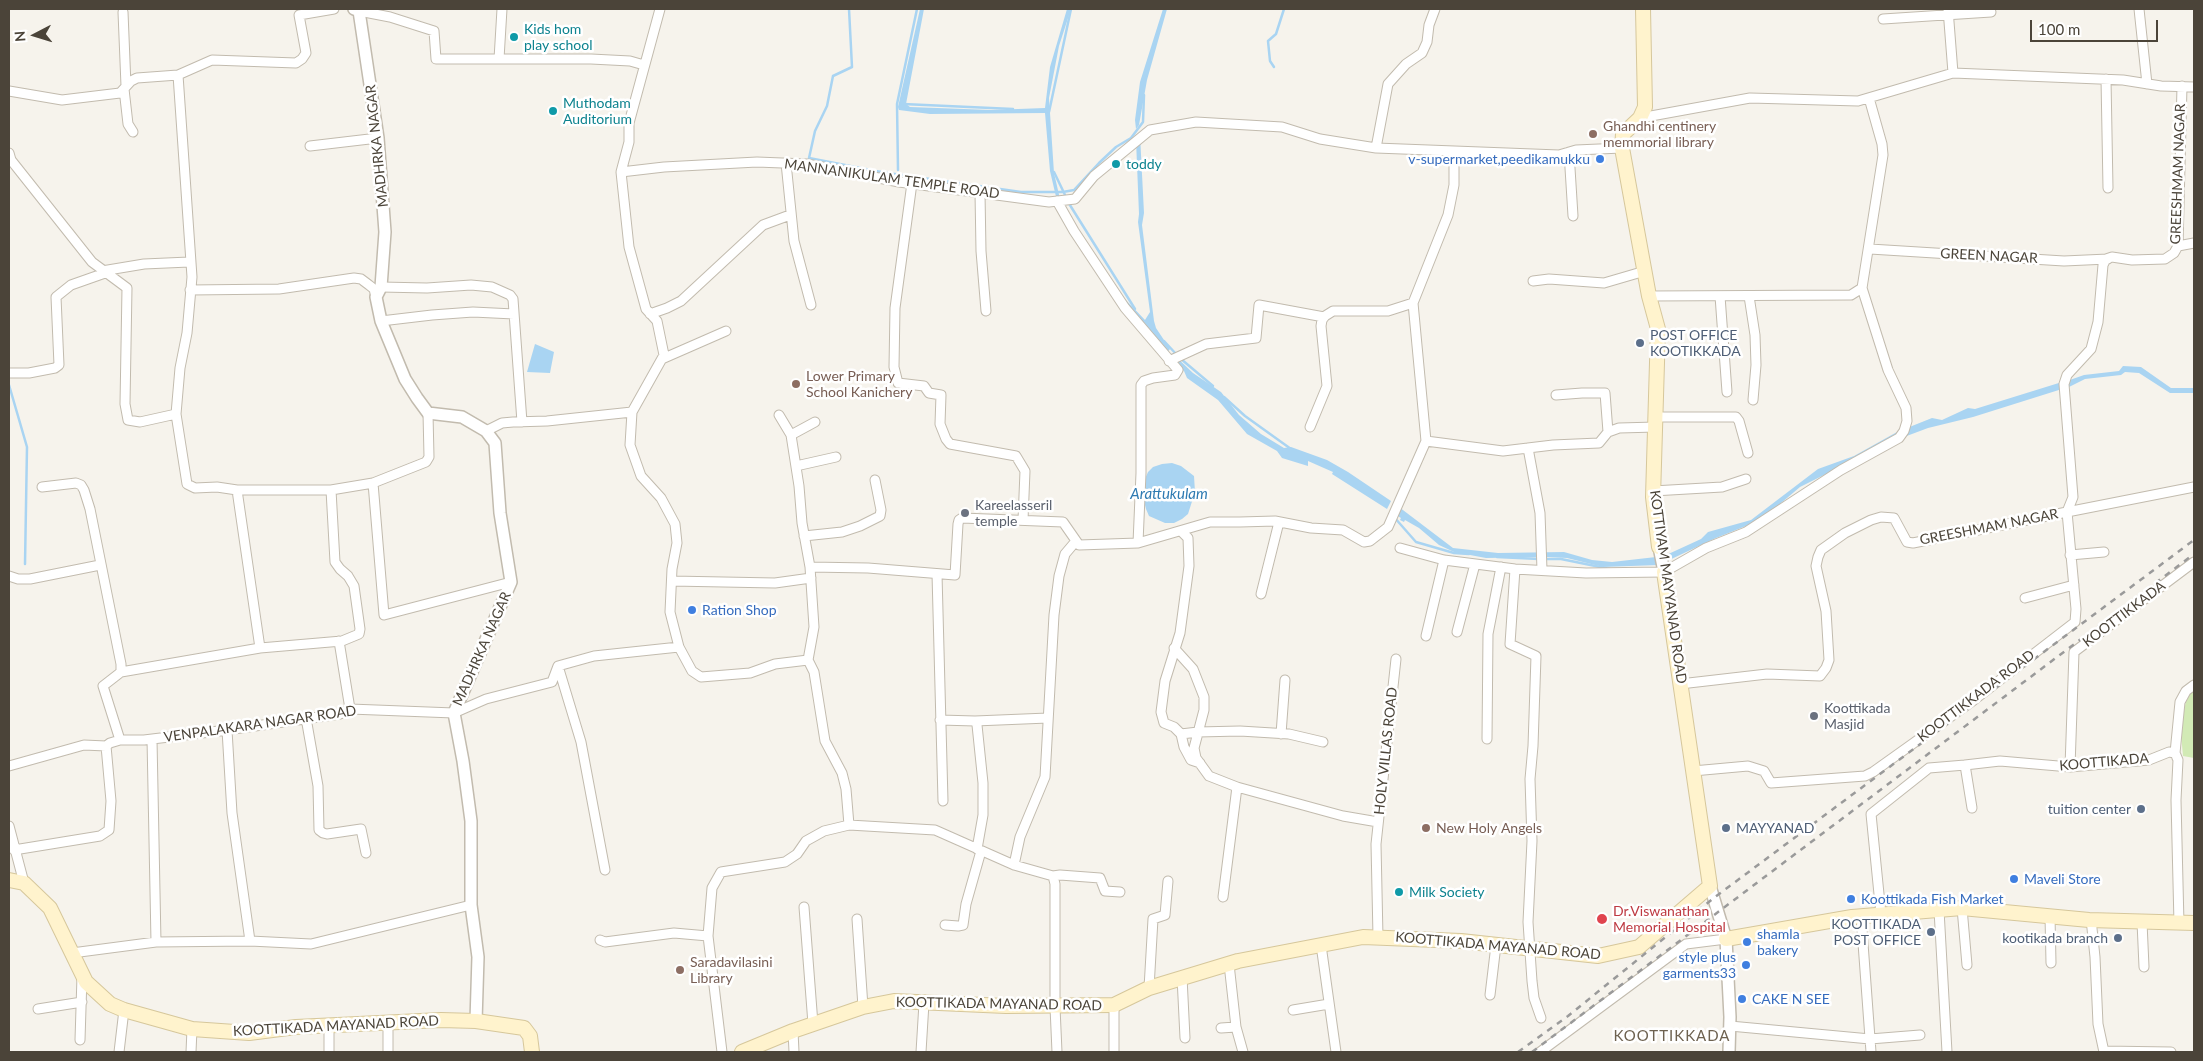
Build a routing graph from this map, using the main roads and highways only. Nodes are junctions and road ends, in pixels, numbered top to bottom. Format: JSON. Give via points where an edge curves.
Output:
{"nodes":[{"id":1,"x":1643,"y":9,"type":"edge"},
{"id":2,"x":1660,"y":547,"type":"road end"},
{"id":3,"x":1664,"y":572,"type":"road end"},
{"id":4,"x":9,"y":880,"type":"edge"},
{"id":5,"x":1710,"y":886,"type":"joint"},
{"id":6,"x":2194,"y":923,"type":"edge"},
{"id":7,"x":1726,"y":939,"type":"road end"},
{"id":8,"x":532,"y":1052,"type":"edge"},
{"id":9,"x":742,"y":1052,"type":"edge"}],
"edges":[{"from":1,"to":2,"type":"main road","name":"KOTTIYAM MAYYANAD ROAD","via":[[1645,107],[1640,118],[1623,134],[1622,148],[1658,329],[1654,491]]},
{"from":3,"to":5,"type":"main road","name":"KOTTIYAM MAYYANAD ROAD"},
{"from":4,"to":8,"type":"main road","name":"KOOTTIKADA MAYANAD ROAD","via":[[24,883],[50,908],[86,982],[110,1004],[124,1010],[192,1029],[249,1033],[329,1026],[476,1021],[524,1028],[530,1036]]},
{"from":5,"to":9,"type":"main road","name":"KOOTTIKADA MAYANAD ROAD","via":[[1639,948],[1598,956],[1461,941],[1363,937],[1229,964],[1149,988],[1114,1005],[1055,1007],[894,1002],[863,1007]]},
{"from":6,"to":7,"type":"main road","via":[[2091,919],[1962,908],[1861,916]]}]}
